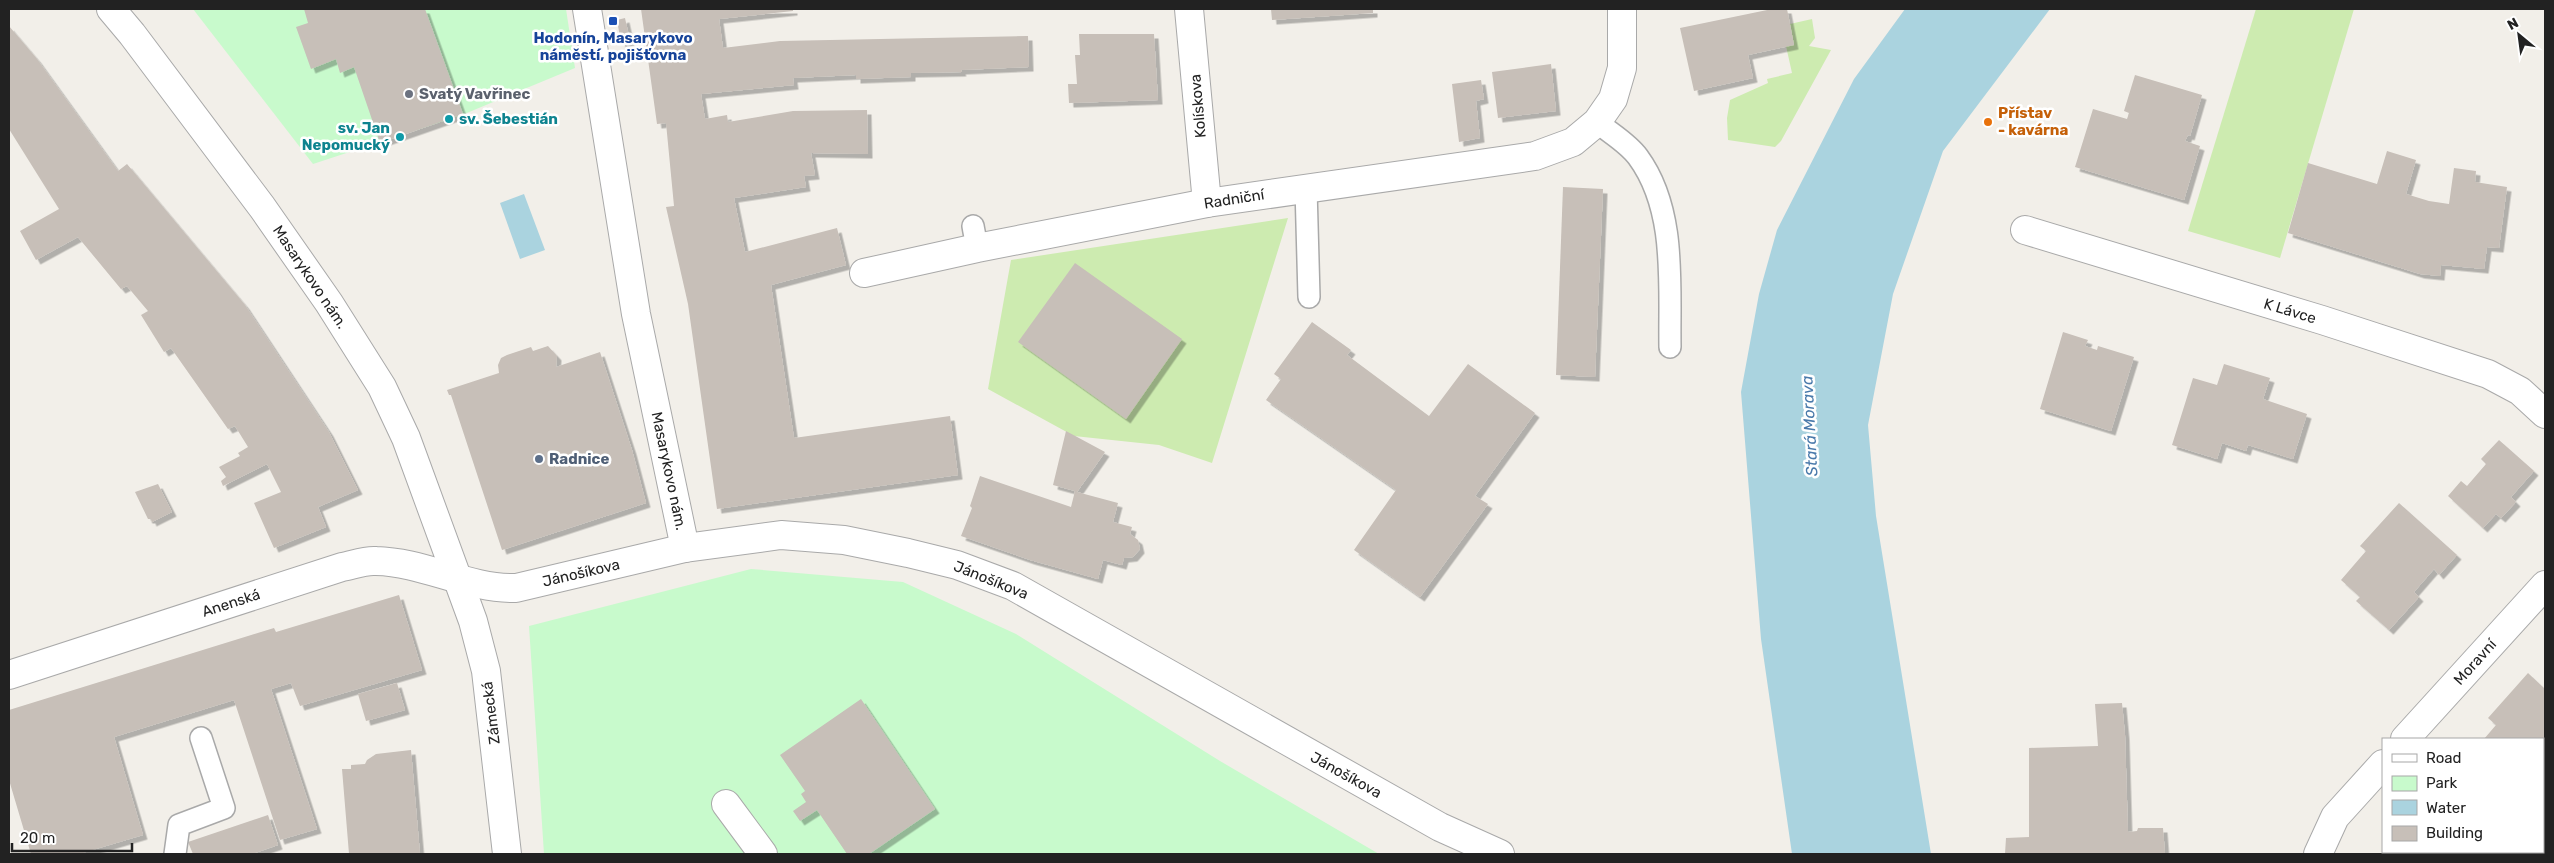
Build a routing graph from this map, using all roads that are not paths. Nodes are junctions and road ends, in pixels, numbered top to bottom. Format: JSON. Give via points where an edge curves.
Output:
{"nodes":[{"id":1,"x":110,"y":9,"type":"edge"},
{"id":2,"x":587,"y":9,"type":"edge"},
{"id":3,"x":1189,"y":9,"type":"edge"},
{"id":4,"x":1622,"y":9,"type":"edge"},
{"id":5,"x":1597,"y":122,"type":"junction"},
{"id":6,"x":1306,"y":188,"type":"junction"},
{"id":7,"x":1207,"y":203,"type":"junction"},
{"id":8,"x":2025,"y":230,"type":"dead end"},
{"id":9,"x":864,"y":273,"type":"dead end"},
{"id":10,"x":1309,"y":297,"type":"dead end"},
{"id":11,"x":1670,"y":347,"type":"dead end"},
{"id":12,"x":2545,"y":414,"type":"edge"},
{"id":13,"x":685,"y":548,"type":"junction"},
{"id":14,"x":456,"y":577,"type":"junction"},
{"id":15,"x":2545,"y":585,"type":"edge"},
{"id":16,"x":9,"y":675,"type":"edge"},
{"id":17,"x":201,"y":738,"type":"dead end"},
{"id":18,"x":2406,"y":738,"type":"edge"},
{"id":19,"x":2382,"y":765,"type":"edge"},
{"id":20,"x":726,"y":804,"type":"dead end"},
{"id":21,"x":175,"y":854,"type":"edge"},
{"id":22,"x":507,"y":854,"type":"edge"},
{"id":23,"x":763,"y":854,"type":"edge"},
{"id":24,"x":1500,"y":854,"type":"edge"},
{"id":25,"x":2318,"y":854,"type":"edge"}],
"edges":[{"from":1,"to":14,"type":"street","name":"Masarykovo nám.","via":[[262,207],[329,303],[382,388],[406,438]]},
{"from":2,"to":13,"type":"street","name":"Masarykovo nám.","via":[[636,314]]},
{"from":3,"to":7,"type":"street","name":"Kolískova"},
{"from":4,"to":5,"type":"street","name":"Radniční","via":[[1622,68],[1613,99]]},
{"from":5,"to":6,"type":"street","name":"Radniční","via":[[1573,142],[1535,156]]},
{"from":5,"to":11,"type":"lane","via":[[1638,156],[1656,189],[1668,243]]},
{"from":6,"to":7,"type":"street","name":"Radniční"},
{"from":6,"to":10,"type":"lane"},
{"from":7,"to":9,"type":"street","name":"Radniční","via":[[975,237]]},
{"from":8,"to":12,"type":"street","name":"K Lávce","via":[[2488,374],[2520,391]]},
{"from":13,"to":14,"type":"street","name":"Jánošíkova","via":[[516,588],[495,588]]},
{"from":13,"to":24,"type":"street","name":"Jánošíkova","via":[[781,535],[844,540],[957,565],[1013,586],[1440,827]]},
{"from":14,"to":16,"type":"street","name":"Anenská","via":[[400,563],[374,561],[342,567]]},
{"from":14,"to":22,"type":"street","name":"Zámecká","via":[[473,621],[486,671]]},
{"from":15,"to":18,"type":"street","name":"Moravní"},
{"from":17,"to":21,"type":"lane","via":[[224,808],[179,825]]},
{"from":19,"to":25,"type":"street","via":[[2334,817]]},
{"from":20,"to":23,"type":"street"}]}
